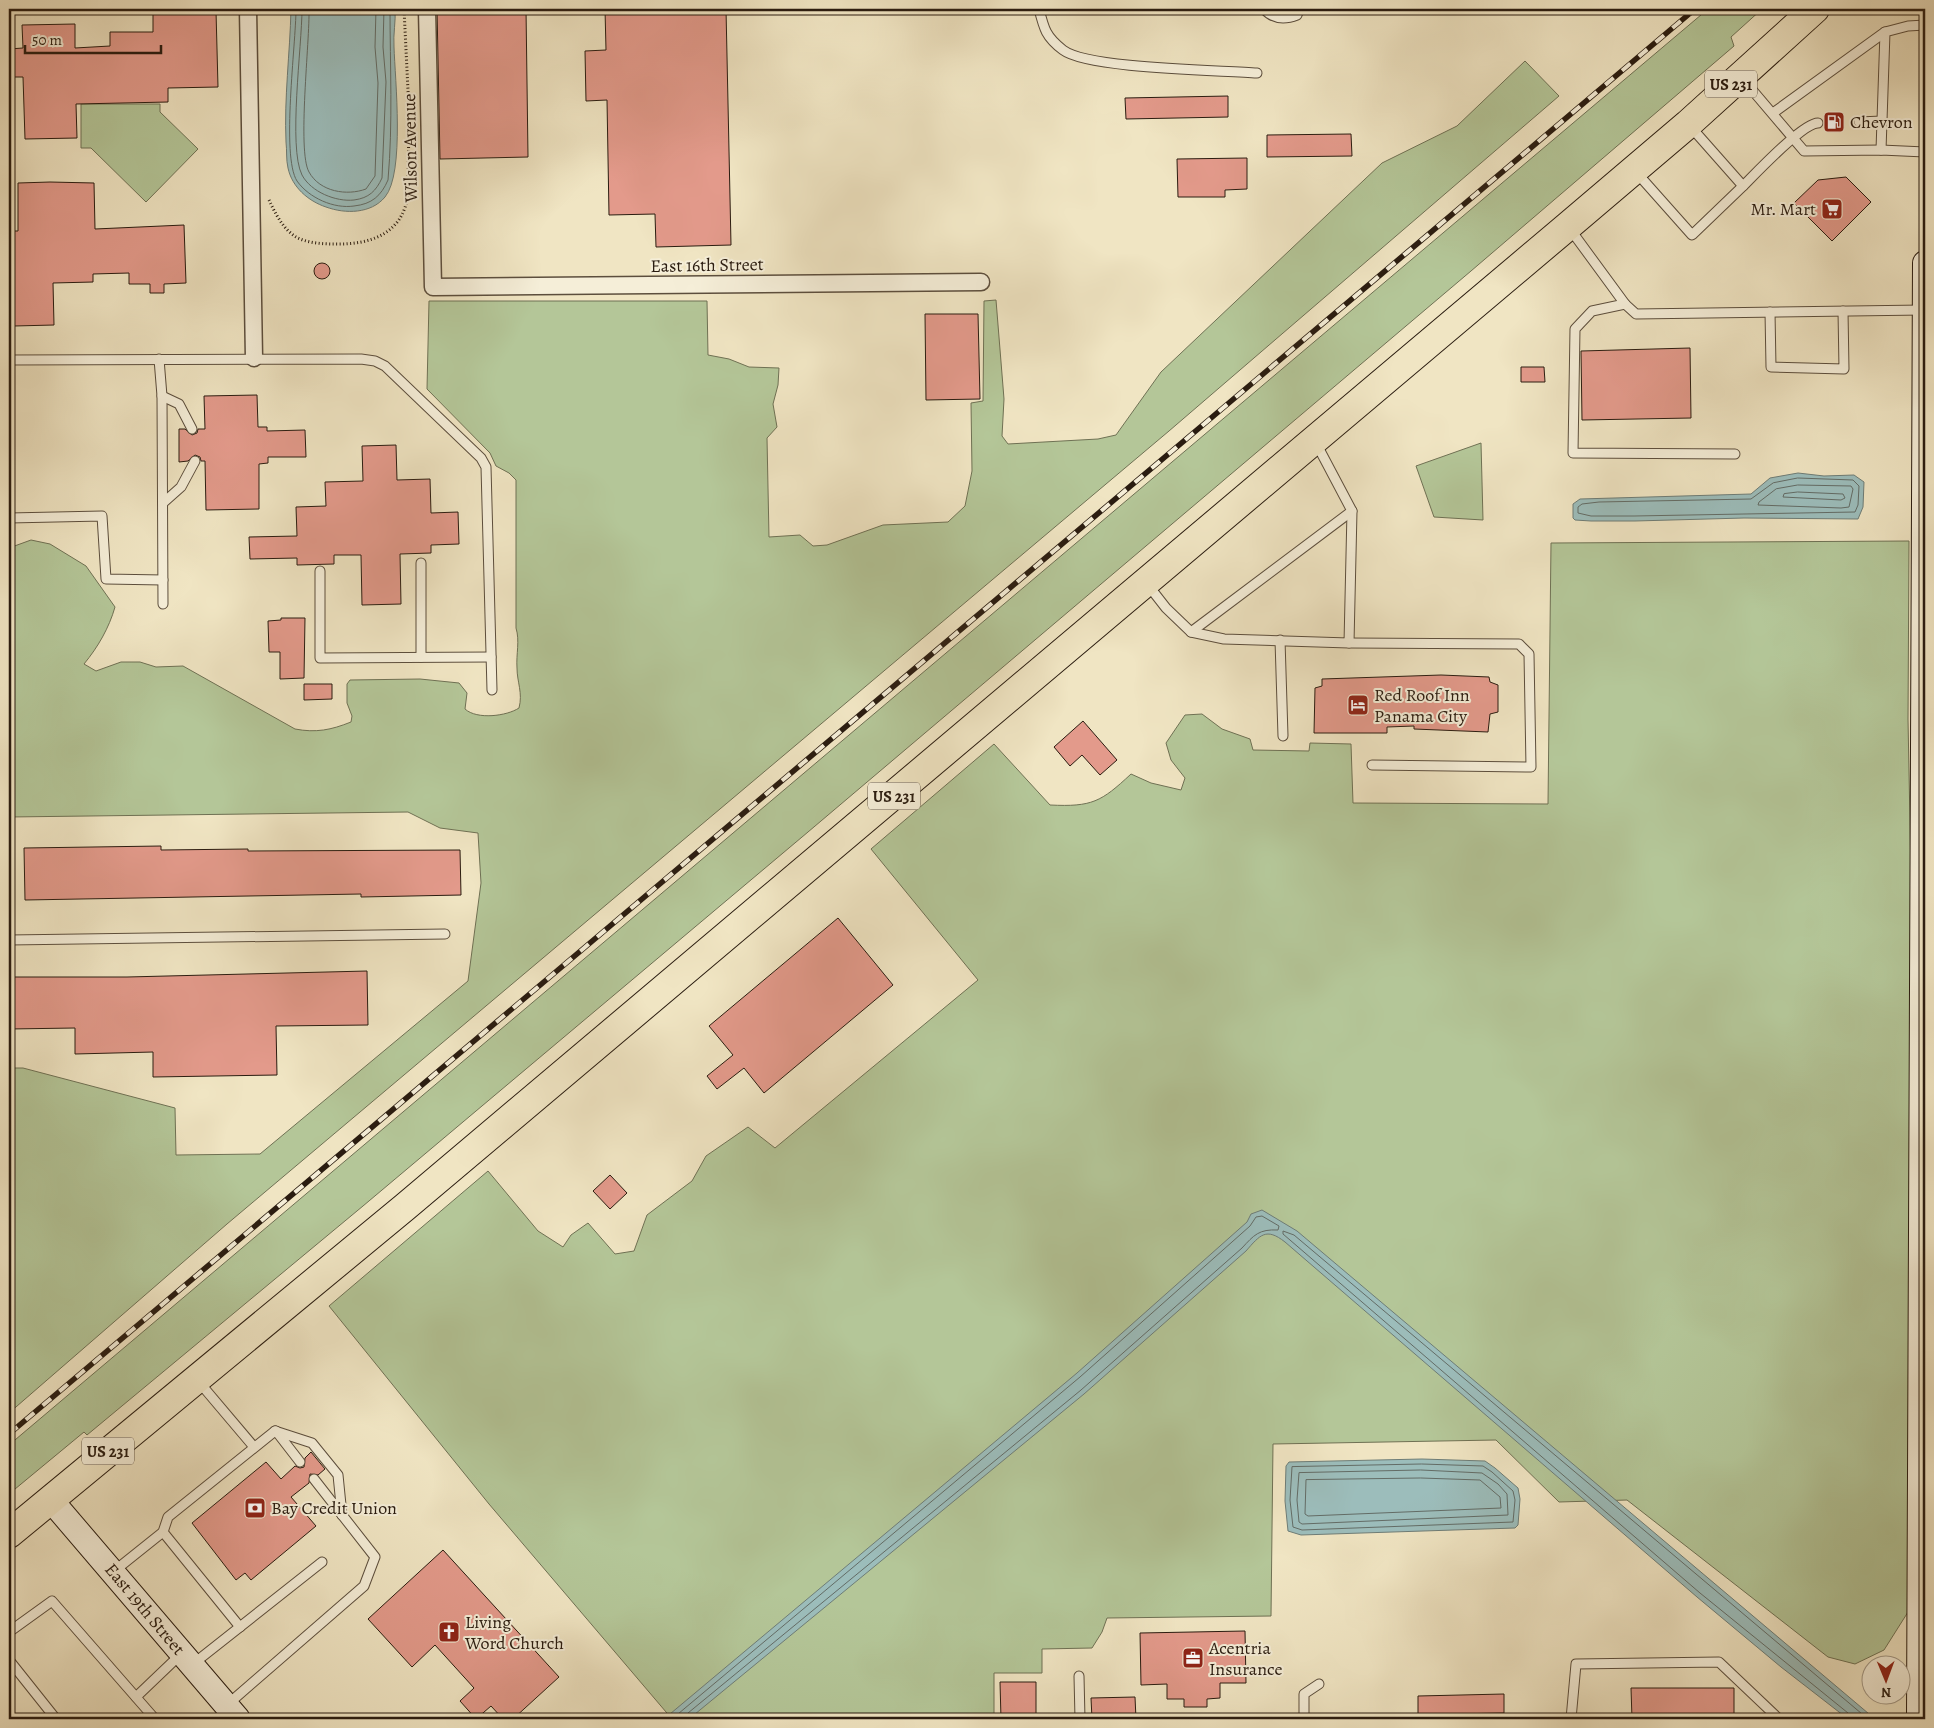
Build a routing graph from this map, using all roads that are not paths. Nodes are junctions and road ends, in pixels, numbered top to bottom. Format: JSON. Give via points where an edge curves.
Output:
{"nodes":[{"id":1,"x":248,"y":9,"type":"edge"},
{"id":2,"x":427,"y":9,"type":"edge"},
{"id":3,"x":1039,"y":9,"type":"edge"},
{"id":4,"x":1264,"y":9,"type":"edge"},
{"id":5,"x":1299,"y":9,"type":"edge"},
{"id":6,"x":1813,"y":10,"type":"edge"},
{"id":7,"x":1925,"y":25,"type":"edge"},
{"id":8,"x":1886,"y":32,"type":"junction"},
{"id":9,"x":1258,"y":73,"type":"dead end"},
{"id":10,"x":1740,"y":76,"type":"junction"},
{"id":11,"x":1773,"y":114,"type":"junction"},
{"id":12,"x":1859,"y":122,"type":"dead end"},
{"id":13,"x":1882,"y":122,"type":"junction"},
{"id":14,"x":1818,"y":123,"type":"dead end"},
{"id":15,"x":1688,"y":124,"type":"junction"},
{"id":16,"x":1793,"y":138,"type":"junction"},
{"id":17,"x":1882,"y":150,"type":"junction"},
{"id":18,"x":1925,"y":152,"type":"edge"},
{"id":19,"x":1634,"y":170,"type":"junction"},
{"id":20,"x":1743,"y":186,"type":"junction"},
{"id":21,"x":1568,"y":226,"type":"junction"},
{"id":22,"x":1925,"y":263,"type":"edge"},
{"id":23,"x":981,"y":282,"type":"dead end"},
{"id":24,"x":433,"y":287,"type":"joint"},
{"id":25,"x":1625,"y":304,"type":"junction"},
{"id":26,"x":1925,"y":310,"type":"edge"},
{"id":27,"x":1844,"y":311,"type":"junction"},
{"id":28,"x":1770,"y":312,"type":"junction"},
{"id":29,"x":254,"y":358,"type":"junction"},
{"id":30,"x":159,"y":359,"type":"junction"},
{"id":31,"x":9,"y":360,"type":"edge"},
{"id":32,"x":162,"y":396,"type":"junction"},
{"id":33,"x":192,"y":429,"type":"dead end"},
{"id":34,"x":1314,"y":440,"type":"junction"},
{"id":35,"x":1735,"y":454,"type":"dead end"},
{"id":36,"x":195,"y":461,"type":"dead end"},
{"id":37,"x":163,"y":503,"type":"junction"},
{"id":38,"x":1352,"y":511,"type":"junction"},
{"id":39,"x":9,"y":518,"type":"edge"},
{"id":40,"x":1924,"y":531,"type":"edge"},
{"id":41,"x":421,"y":564,"type":"dead end"},
{"id":42,"x":320,"y":571,"type":"dead end"},
{"id":43,"x":163,"y":580,"type":"junction"},
{"id":44,"x":1146,"y":582,"type":"junction"},
{"id":45,"x":163,"y":604,"type":"dead end"},
{"id":46,"x":1191,"y":632,"type":"junction"},
{"id":47,"x":1924,"y":636,"type":"edge"},
{"id":48,"x":1280,"y":640,"type":"junction"},
{"id":49,"x":1349,"y":643,"type":"junction"},
{"id":50,"x":421,"y":657,"type":"junction"},
{"id":51,"x":491,"y":657,"type":"junction"},
{"id":52,"x":492,"y":690,"type":"dead end"},
{"id":53,"x":1284,"y":736,"type":"dead end"},
{"id":54,"x":1372,"y":765,"type":"dead end"},
{"id":55,"x":445,"y":934,"type":"dead end"},
{"id":56,"x":9,"y":940,"type":"edge"},
{"id":57,"x":197,"y":1379,"type":"junction"},
{"id":58,"x":276,"y":1431,"type":"junction"},
{"id":59,"x":254,"y":1447,"type":"junction"},
{"id":60,"x":300,"y":1462,"type":"dead end"},
{"id":61,"x":314,"y":1478,"type":"dead end"},
{"id":62,"x":50,"y":1499,"type":"junction"},
{"id":63,"x":342,"y":1515,"type":"junction"},
{"id":64,"x":1923,"y":1515,"type":"edge"},
{"id":65,"x":162,"y":1532,"type":"junction"},
{"id":66,"x":9,"y":1534,"type":"edge"},
{"id":67,"x":322,"y":1562,"type":"dead end"},
{"id":68,"x":113,"y":1572,"type":"junction"},
{"id":69,"x":240,"y":1627,"type":"junction"},
{"id":70,"x":9,"y":1632,"type":"edge"},
{"id":71,"x":187,"y":1659,"type":"junction"},
{"id":72,"x":9,"y":1660,"type":"edge"},
{"id":73,"x":1079,"y":1676,"type":"dead end"},
{"id":74,"x":1319,"y":1684,"type":"dead end"},
{"id":75,"x":136,"y":1697,"type":"junction"},
{"id":76,"x":232,"y":1712,"type":"edge"},
{"id":77,"x":56,"y":1719,"type":"edge"},
{"id":78,"x":155,"y":1719,"type":"edge"},
{"id":79,"x":1080,"y":1719,"type":"edge"},
{"id":80,"x":1304,"y":1719,"type":"edge"},
{"id":81,"x":1570,"y":1719,"type":"edge"},
{"id":82,"x":1780,"y":1719,"type":"edge"},
{"id":83,"x":1919,"y":1719,"type":"edge"}],
"edges":[{"from":1,"to":29,"type":"street"},
{"from":2,"to":24,"type":"street","name":"Wilson Avenue"},
{"from":3,"to":9,"type":"lane","via":[[1046,34],[1065,52],[1096,61]]},
{"from":4,"to":5,"type":"lane","via":[[1272,17],[1287,18],[1296,15]]},
{"from":6,"to":10,"type":"highway","number":"US 231"},
{"from":7,"to":8,"type":"lane"},
{"from":8,"to":11,"type":"lane"},
{"from":8,"to":13,"type":"lane"},
{"from":10,"to":11,"type":"lane"},
{"from":10,"to":15,"type":"highway","number":"US 231"},
{"from":11,"to":16,"type":"lane"},
{"from":12,"to":13,"type":"lane"},
{"from":13,"to":17,"type":"lane"},
{"from":14,"to":16,"type":"lane","via":[[1812,123]]},
{"from":15,"to":19,"type":"highway","number":"US 231"},
{"from":15,"to":20,"type":"lane"},
{"from":16,"to":17,"type":"lane","via":[[1804,151]]},
{"from":16,"to":20,"type":"lane"},
{"from":17,"to":18,"type":"lane"},
{"from":19,"to":20,"type":"lane","via":[[1692,234]]},
{"from":19,"to":21,"type":"highway","number":"US 231"},
{"from":21,"to":25,"type":"lane"},
{"from":21,"to":34,"type":"highway","number":"US 231"},
{"from":22,"to":26,"type":"street"},
{"from":23,"to":24,"type":"street","name":"East 16th Street"},
{"from":25,"to":28,"type":"lane","via":[[1636,314]]},
{"from":25,"to":35,"type":"lane","via":[[1592,311],[1575,329],[1573,453]]},
{"from":26,"to":27,"type":"lane"},
{"from":26,"to":40,"type":"street"},
{"from":27,"to":28,"type":"lane"},
{"from":27,"to":28,"type":"lane","via":[[1844,369],[1771,367]]},
{"from":29,"to":30,"type":"lane"},
{"from":29,"to":51,"type":"lane","via":[[375,360],[481,458],[488,477]]},
{"from":30,"to":31,"type":"lane"},
{"from":30,"to":32,"type":"lane"},
{"from":32,"to":33,"type":"lane","via":[[179,404]]},
{"from":32,"to":37,"type":"lane"},
{"from":34,"to":38,"type":"lane"},
{"from":34,"to":44,"type":"highway","number":"US 231"},
{"from":36,"to":37,"type":"lane","via":[[181,487]]},
{"from":37,"to":43,"type":"lane"},
{"from":38,"to":46,"type":"lane"},
{"from":38,"to":49,"type":"lane"},
{"from":39,"to":43,"type":"lane","via":[[102,516],[106,579]]},
{"from":40,"to":47,"type":"street"},
{"from":41,"to":50,"type":"lane"},
{"from":42,"to":50,"type":"lane","via":[[320,658]]},
{"from":43,"to":45,"type":"lane"},
{"from":44,"to":46,"type":"lane","via":[[1166,608]]},
{"from":44,"to":57,"type":"highway","number":"US 231","via":[[405,1208]]},
{"from":46,"to":48,"type":"lane","via":[[1224,639]]},
{"from":47,"to":64,"type":"street"},
{"from":48,"to":49,"type":"lane"},
{"from":48,"to":53,"type":"lane"},
{"from":49,"to":54,"type":"lane","via":[[1519,644],[1530,654],[1531,766]]},
{"from":50,"to":51,"type":"lane"},
{"from":51,"to":52,"type":"lane"},
{"from":55,"to":56,"type":"lane"},
{"from":57,"to":59,"type":"lane"},
{"from":57,"to":62,"type":"highway","number":"US 231"},
{"from":58,"to":59,"type":"lane"},
{"from":58,"to":60,"type":"lane"},
{"from":58,"to":63,"type":"lane","via":[[312,1443],[338,1475]]},
{"from":59,"to":65,"type":"lane","via":[[168,1517]]},
{"from":61,"to":63,"type":"lane"},
{"from":62,"to":66,"type":"highway","number":"US 231"},
{"from":62,"to":68,"type":"street","name":"East 19th Street"},
{"from":63,"to":76,"type":"lane","via":[[375,1557],[364,1586]]},
{"from":64,"to":83,"type":"street"},
{"from":65,"to":68,"type":"lane"},
{"from":65,"to":69,"type":"lane"},
{"from":67,"to":69,"type":"lane"},
{"from":68,"to":71,"type":"street","name":"East 19th Street"},
{"from":69,"to":71,"type":"lane"},
{"from":70,"to":75,"type":"lane","via":[[52,1601]]},
{"from":71,"to":75,"type":"lane"},
{"from":71,"to":76,"type":"street","name":"East 19th Street"},
{"from":72,"to":77,"type":"lane"},
{"from":73,"to":79,"type":"lane"},
{"from":74,"to":80,"type":"lane","via":[[1304,1694]]},
{"from":75,"to":78,"type":"lane"},
{"from":81,"to":82,"type":"lane","via":[[1576,1664],[1719,1662]]}]}
